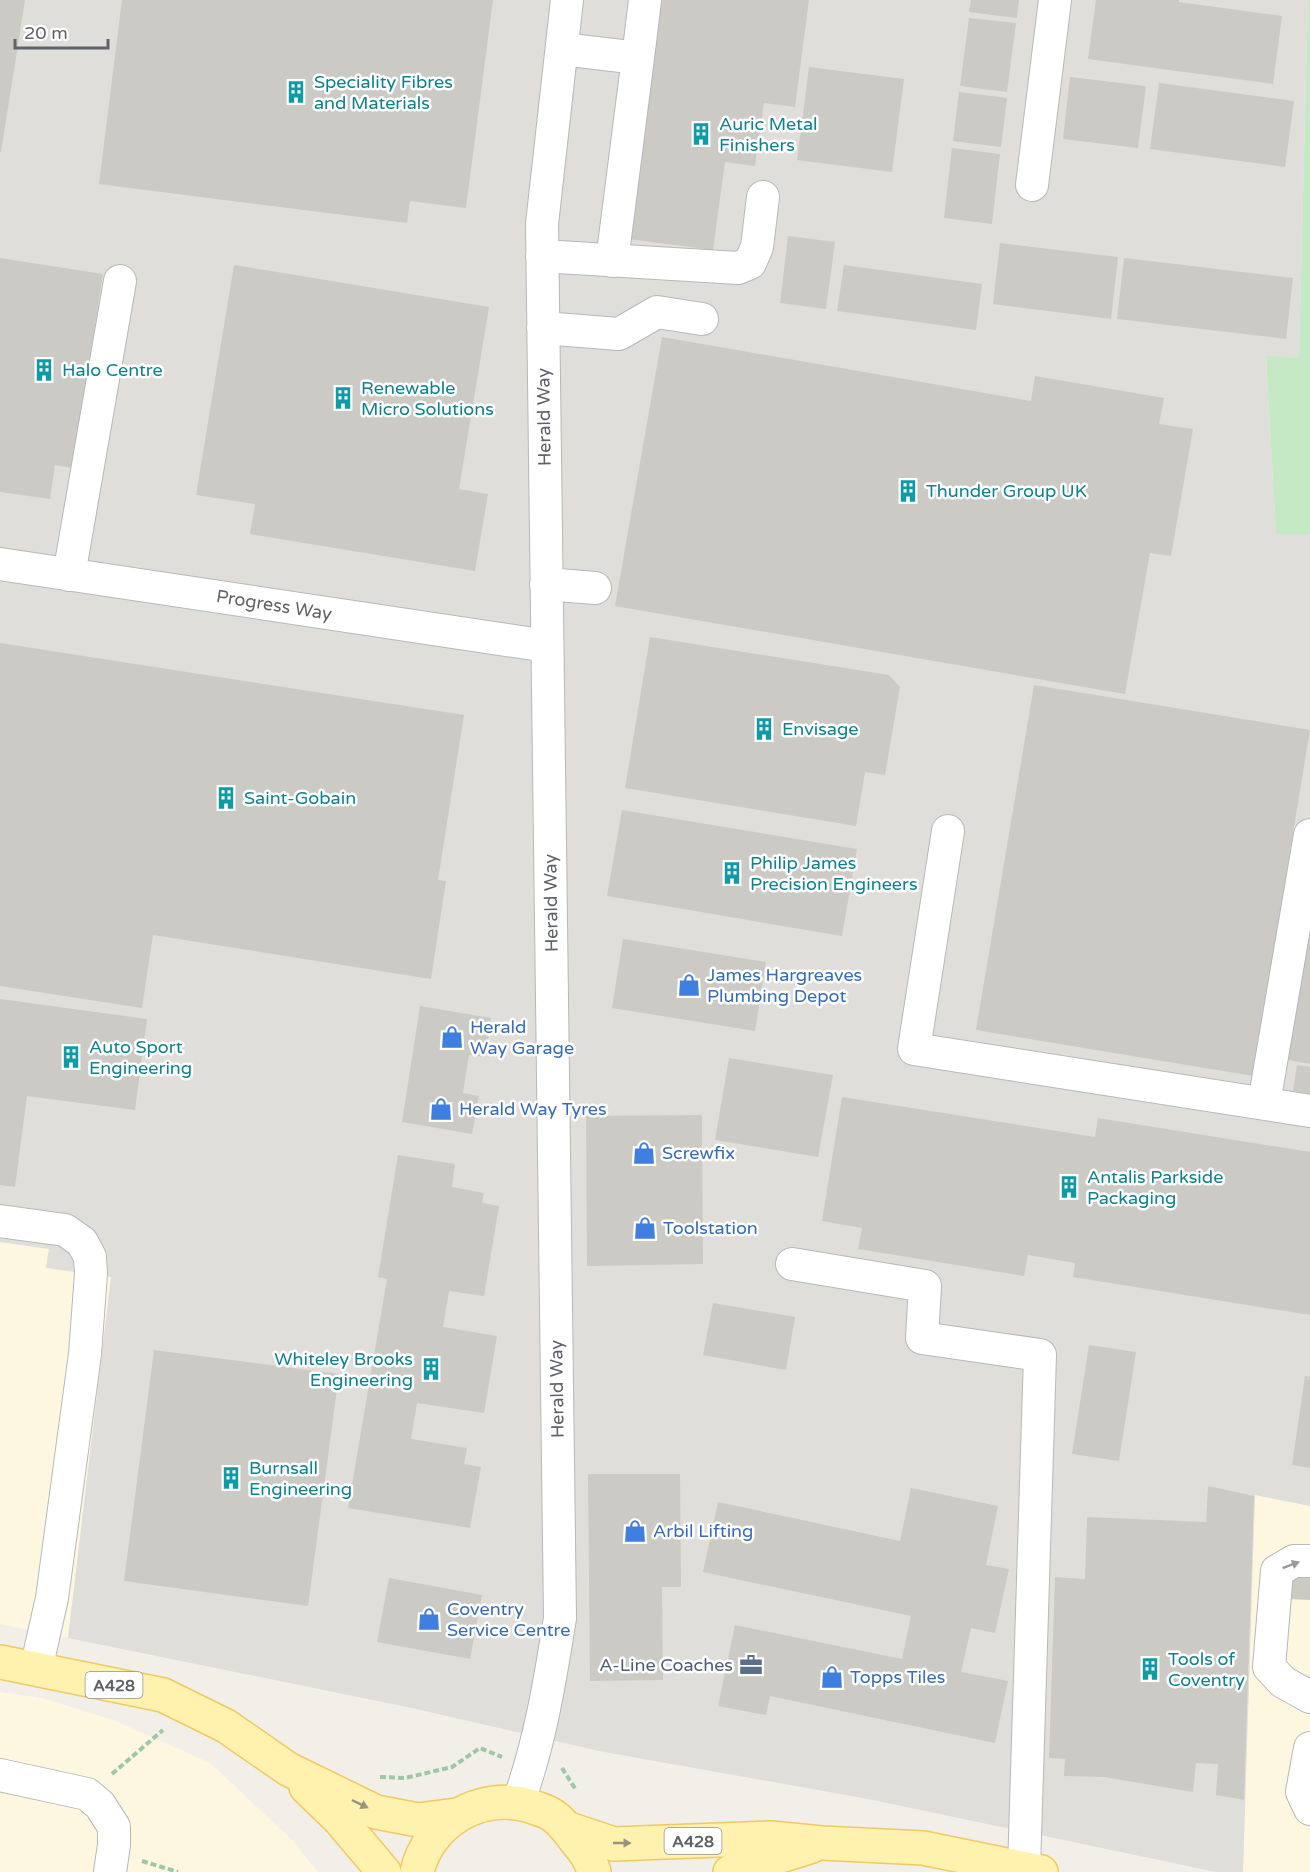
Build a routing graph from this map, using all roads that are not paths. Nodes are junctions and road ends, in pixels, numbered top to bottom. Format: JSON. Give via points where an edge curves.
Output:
{"nodes":[{"id":1,"x":567,"y":0,"type":"edge"},
{"id":2,"x":645,"y":0,"type":"edge"},
{"id":3,"x":1055,"y":0,"type":"edge"},
{"id":4,"x":562,"y":49,"type":"junction"},
{"id":5,"x":638,"y":58,"type":"junction"},
{"id":6,"x":1032,"y":185,"type":"dead end"},
{"id":7,"x":763,"y":197,"type":"dead end"},
{"id":8,"x":542,"y":256,"type":"junction"},
{"id":9,"x":612,"y":261,"type":"junction"},
{"id":10,"x":120,"y":281,"type":"dead end"},
{"id":11,"x":702,"y":319,"type":"dead end"},
{"id":12,"x":543,"y":328,"type":"junction"},
{"id":13,"x":0,"y":564,"type":"edge"},
{"id":14,"x":69,"y":575,"type":"junction"},
{"id":15,"x":546,"y":584,"type":"junction"},
{"id":16,"x":595,"y":588,"type":"dead end"},
{"id":17,"x":547,"y":646,"type":"junction"},
{"id":18,"x":948,"y":831,"type":"dead end"},
{"id":19,"x":1310,"y":835,"type":"edge"},
{"id":20,"x":1264,"y":1103,"type":"junction"},
{"id":21,"x":1310,"y":1110,"type":"edge"},
{"id":22,"x":0,"y":1221,"type":"edge"},
{"id":23,"x":792,"y":1263,"type":"dead end"},
{"id":24,"x":1310,"y":1561,"type":"edge"},
{"id":25,"x":0,"y":1662,"type":"edge"},
{"id":26,"x":36,"y":1669,"type":"junction"},
{"id":27,"x":1310,"y":1697,"type":"edge"},
{"id":28,"x":1310,"y":1748,"type":"edge"},
{"id":29,"x":288,"y":1769,"type":"junction"},
{"id":30,"x":0,"y":1775,"type":"edge"},
{"id":31,"x":518,"y":1803,"type":"junction"},
{"id":32,"x":1310,"y":1809,"type":"edge"},
{"id":33,"x":456,"y":1815,"type":"junction"},
{"id":34,"x":566,"y":1828,"type":"junction"},
{"id":35,"x":822,"y":1843,"type":"junction"},
{"id":36,"x":1033,"y":1870,"type":"edge"},
{"id":37,"x":110,"y":1872,"type":"edge"},
{"id":38,"x":384,"y":1872,"type":"edge"},
{"id":39,"x":417,"y":1872,"type":"edge"},
{"id":40,"x":594,"y":1872,"type":"edge"},
{"id":41,"x":730,"y":1872,"type":"edge"}],
"edges":[{"from":1,"to":4,"type":"street","name":"Herald Way"},
{"from":2,"to":5,"type":"street"},
{"from":3,"to":6,"type":"street"},
{"from":4,"to":5,"type":"street"},
{"from":4,"to":8,"type":"street","name":"Herald Way","via":[[542,224]]},
{"from":5,"to":9,"type":"street"},
{"from":7,"to":9,"type":"street","via":[[757,247],[750,263],[738,268]]},
{"from":8,"to":9,"type":"street"},
{"from":8,"to":12,"type":"street","name":"Herald Way"},
{"from":10,"to":14,"type":"street"},
{"from":11,"to":12,"type":"street","via":[[657,312],[619,334]]},
{"from":12,"to":15,"type":"street","name":"Herald Way"},
{"from":13,"to":14,"type":"street","name":"Progress Way"},
{"from":14,"to":17,"type":"street","name":"Progress Way"},
{"from":15,"to":16,"type":"street"},
{"from":15,"to":17,"type":"street","name":"Herald Way"},
{"from":17,"to":31,"type":"street","name":"Herald Way","via":[[560,1618],[532,1766]]},
{"from":18,"to":20,"type":"street","via":[[914,1049]]},
{"from":19,"to":20,"type":"street"},
{"from":20,"to":21,"type":"street"},
{"from":22,"to":26,"type":"street","via":[[65,1230],[82,1242],[90,1257],[92,1274],[52,1598]]},
{"from":23,"to":36,"type":"street","via":[[925,1286],[922,1338],[1040,1355]]},
{"from":27,"to":24,"type":"street","one_way":true,"via":[[1283,1683],[1291,1633],[1275,1592],[1277,1571],[1294,1561]]},
{"from":25,"to":26,"type":"main road","number":"A428"},
{"from":26,"to":29,"type":"main road","number":"A428","via":[[163,1695],[226,1726]]},
{"from":28,"to":32,"type":"street","via":[[1302,1792]]},
{"from":29,"to":33,"type":"main road","number":"A428","one_way":true,"via":[[376,1812],[418,1820]]},
{"from":29,"to":38,"type":"main road","number":"A428","via":[[340,1820]]},
{"from":30,"to":37,"type":"street","via":[[87,1794],[100,1805],[114,1827]]},
{"from":31,"to":33,"type":"main road","number":"A428","via":[[493,1803]]},
{"from":31,"to":34,"type":"main road","number":"A428","via":[[555,1816]]},
{"from":33,"to":39,"type":"main road","via":[[433,1836]]},
{"from":34,"to":35,"type":"main road","number":"A428","one_way":true,"via":[[614,1844],[771,1838]]},
{"from":34,"to":40,"type":"main road","via":[[590,1858]]},
{"from":35,"to":36,"type":"main road","number":"A428","via":[[923,1848]]},
{"from":35,"to":41,"type":"main road","number":"A428"}]}
